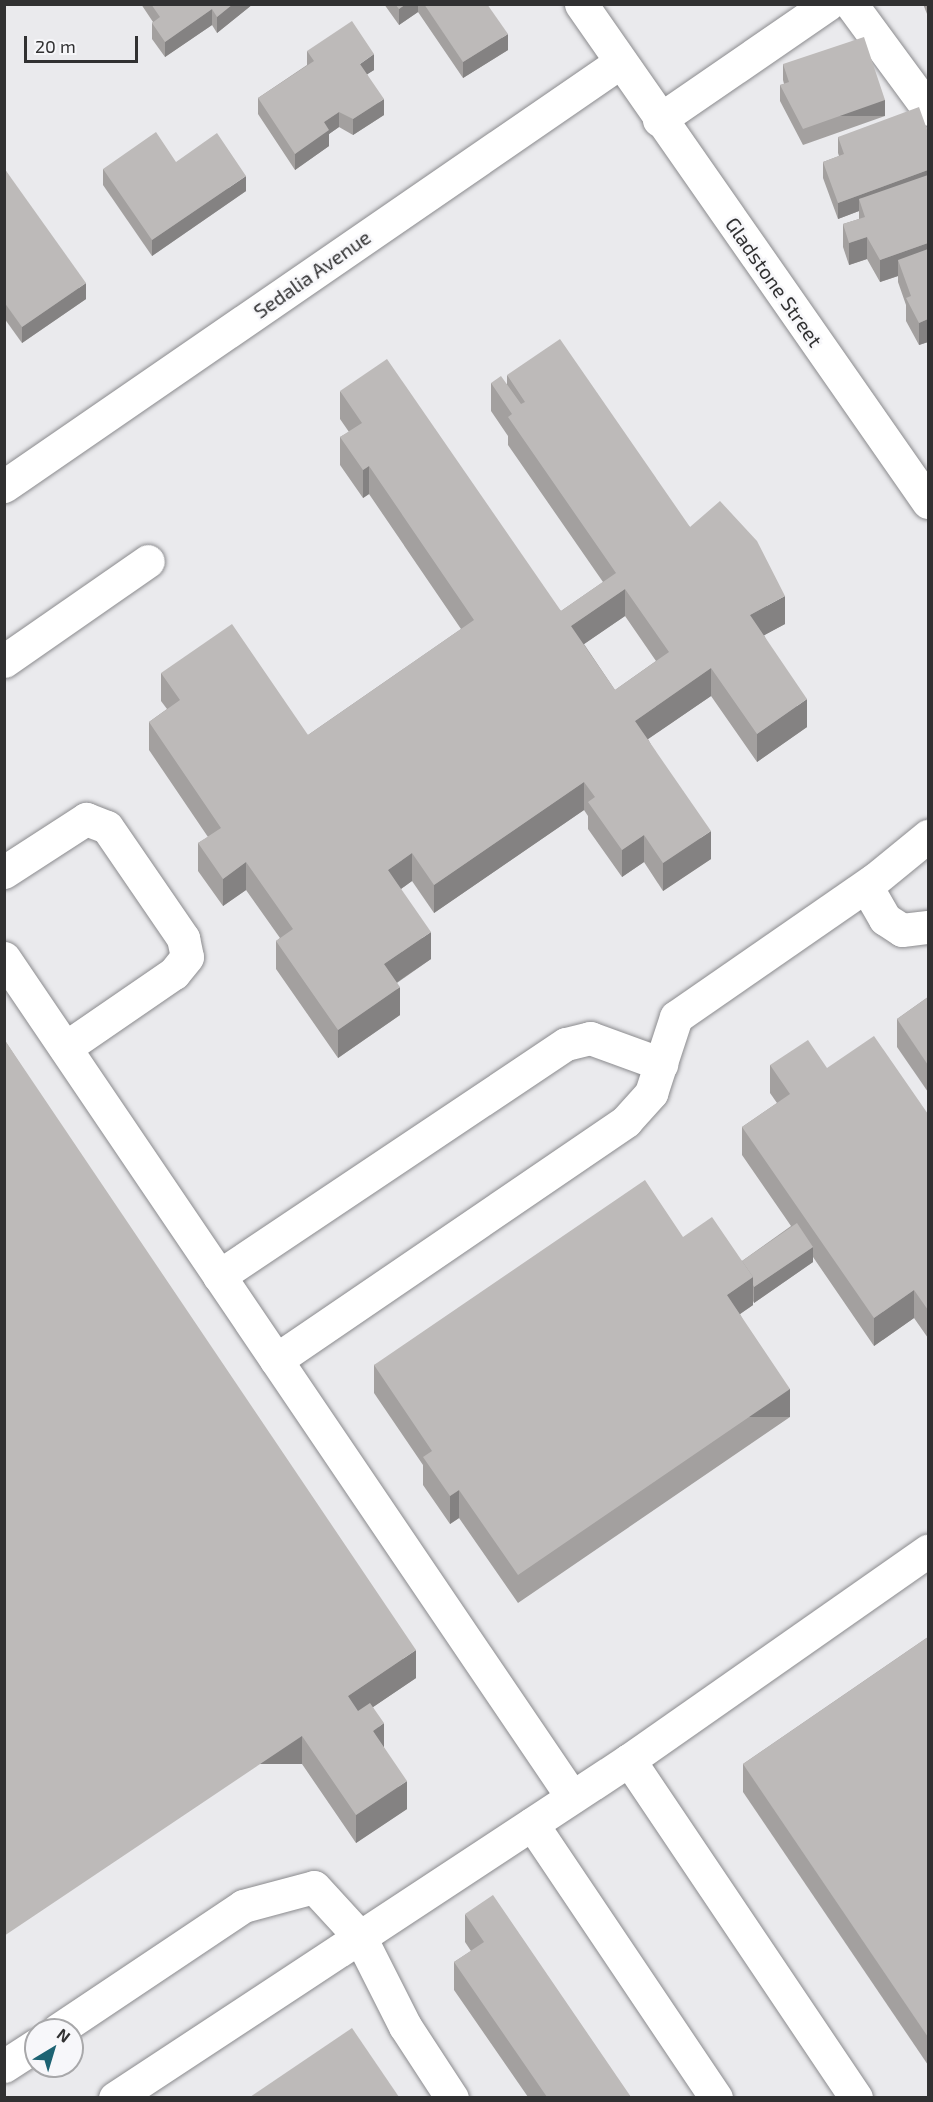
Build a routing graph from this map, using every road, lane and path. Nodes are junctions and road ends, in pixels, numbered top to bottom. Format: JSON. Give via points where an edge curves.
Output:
{"nodes":[{"id":1,"x":580,"y":4,"type":"edge"},
{"id":2,"x":828,"y":4,"type":"edge"},
{"id":3,"x":851,"y":4,"type":"edge"},
{"id":4,"x":619,"y":63,"type":"junction"},
{"id":5,"x":928,"y":108,"type":"edge"},
{"id":6,"x":659,"y":120,"type":"junction"},
{"id":7,"x":4,"y":486,"type":"edge"},
{"id":8,"x":928,"y":502,"type":"edge"},
{"id":9,"x":148,"y":561,"type":"dead end"},
{"id":10,"x":4,"y":661,"type":"edge"},
{"id":11,"x":928,"y":836,"type":"edge"},
{"id":12,"x":4,"y":872,"type":"edge"},
{"id":13,"x":866,"y":886,"type":"junction"},
{"id":14,"x":928,"y":927,"type":"edge"},
{"id":15,"x":4,"y":958,"type":"edge"},
{"id":16,"x":65,"y":1048,"type":"junction"},
{"id":17,"x":661,"y":1064,"type":"junction"},
{"id":18,"x":219,"y":1276,"type":"junction"},
{"id":19,"x":276,"y":1360,"type":"junction"},
{"id":20,"x":928,"y":1551,"type":"edge"},
{"id":21,"x":629,"y":1760,"type":"junction"},
{"id":22,"x":572,"y":1797,"type":"junction"},
{"id":23,"x":532,"y":1824,"type":"junction"},
{"id":24,"x":360,"y":1937,"type":"junction"},
{"id":25,"x":76,"y":2018,"type":"edge"},
{"id":26,"x":24,"y":2052,"type":"edge"},
{"id":27,"x":4,"y":2066,"type":"edge"},
{"id":28,"x":115,"y":2097,"type":"edge"},
{"id":29,"x":452,"y":2097,"type":"edge"},
{"id":30,"x":716,"y":2097,"type":"edge"},
{"id":31,"x":856,"y":2097,"type":"edge"}],
"edges":[{"from":1,"to":4,"type":"street","name":"Gladstone Street"},
{"from":2,"to":6,"type":"street"},
{"from":3,"to":5,"type":"street"},
{"from":4,"to":6,"type":"street","name":"Gladstone Street"},
{"from":4,"to":7,"type":"street","name":"Sedalia Avenue"},
{"from":6,"to":8,"type":"street","name":"Gladstone Street"},
{"from":9,"to":10,"type":"street"},
{"from":11,"to":13,"type":"street"},
{"from":12,"to":16,"type":"street","via":[[86,819],[107,827],[183,938],[187,957],[174,973]]},
{"from":13,"to":14,"type":"street","via":[[885,919],[902,930]]},
{"from":13,"to":17,"type":"street","via":[[676,1017]]},
{"from":15,"to":16,"type":"street"},
{"from":16,"to":18,"type":"street"},
{"from":17,"to":18,"type":"street","via":[[590,1038],[566,1044]]},
{"from":17,"to":19,"type":"street","via":[[651,1093],[626,1121]]},
{"from":18,"to":19,"type":"street"},
{"from":19,"to":22,"type":"street"},
{"from":20,"to":21,"type":"street"},
{"from":21,"to":22,"type":"street"},
{"from":21,"to":31,"type":"street"},
{"from":22,"to":23,"type":"street"},
{"from":23,"to":24,"type":"street"},
{"from":23,"to":30,"type":"street"},
{"from":24,"to":25,"type":"street","via":[[314,1887],[243,1906]]},
{"from":24,"to":28,"type":"street"},
{"from":24,"to":29,"type":"street","via":[[405,2026]]},
{"from":26,"to":27,"type":"street"}]}
